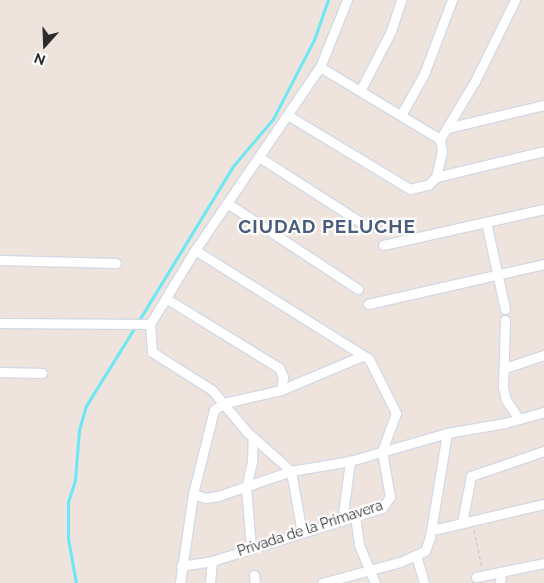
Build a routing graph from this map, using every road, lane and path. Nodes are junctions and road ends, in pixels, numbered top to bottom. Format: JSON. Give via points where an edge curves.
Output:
{"nodes":[{"id":1,"x":347,"y":0,"type":"edge"},
{"id":2,"x":401,"y":0,"type":"edge"},
{"id":3,"x":452,"y":0,"type":"edge"},
{"id":4,"x":515,"y":0,"type":"edge"},
{"id":5,"x":320,"y":67,"type":"junction"},
{"id":6,"x":360,"y":91,"type":"junction"},
{"id":7,"x":544,"y":106,"type":"edge"},
{"id":8,"x":401,"y":115,"type":"junction"},
{"id":9,"x":289,"y":116,"type":"junction"},
{"id":10,"x":447,"y":128,"type":"junction"},
{"id":11,"x":440,"y":139,"type":"junction"},
{"id":12,"x":544,"y":151,"type":"edge"},
{"id":13,"x":259,"y":157,"type":"junction"},
{"id":14,"x":436,"y":177,"type":"junction"},
{"id":15,"x":227,"y":203,"type":"junction"},
{"id":16,"x":544,"y":209,"type":"edge"},
{"id":17,"x":486,"y":222,"type":"junction"},
{"id":18,"x":368,"y":227,"type":"dead end"},
{"id":19,"x":383,"y":245,"type":"dead end"},
{"id":20,"x":195,"y":250,"type":"junction"},
{"id":21,"x":0,"y":260,"type":"edge"},
{"id":22,"x":116,"y":263,"type":"dead end"},
{"id":23,"x":544,"y":264,"type":"edge"},
{"id":24,"x":497,"y":275,"type":"junction"},
{"id":25,"x":358,"y":289,"type":"dead end"},
{"id":26,"x":167,"y":299,"type":"junction"},
{"id":27,"x":368,"y":304,"type":"dead end"},
{"id":28,"x":504,"y":309,"type":"dead end"},
{"id":29,"x":505,"y":320,"type":"dead end"},
{"id":30,"x":0,"y":323,"type":"edge"},
{"id":31,"x":146,"y":324,"type":"junction"},
{"id":32,"x":362,"y":356,"type":"junction"},
{"id":33,"x":544,"y":356,"type":"edge"},
{"id":34,"x":505,"y":368,"type":"junction"},
{"id":35,"x":0,"y":372,"type":"edge"},
{"id":36,"x":42,"y":373,"type":"dead end"},
{"id":37,"x":281,"y":390,"type":"junction"},
{"id":38,"x":224,"y":403,"type":"junction"},
{"id":39,"x":544,"y":412,"type":"edge"},
{"id":40,"x":519,"y":419,"type":"junction"},
{"id":41,"x":447,"y":433,"type":"junction"},
{"id":42,"x":253,"y":437,"type":"junction"},
{"id":43,"x":382,"y":451,"type":"junction"},
{"id":44,"x":544,"y":451,"type":"edge"},
{"id":45,"x":350,"y":461,"type":"junction"},
{"id":46,"x":291,"y":471,"type":"junction"},
{"id":47,"x":246,"y":488,"type":"junction"},
{"id":48,"x":193,"y":494,"type":"junction"},
{"id":49,"x":544,"y":504,"type":"edge"},
{"id":50,"x":355,"y":516,"type":"junction"},
{"id":51,"x":342,"y":521,"type":"junction"},
{"id":52,"x":472,"y":521,"type":"junction"},
{"id":53,"x":462,"y":523,"type":"junction"},
{"id":54,"x":437,"y":529,"type":"dead end"},
{"id":55,"x":302,"y":533,"type":"junction"},
{"id":56,"x":251,"y":547,"type":"junction"},
{"id":57,"x":416,"y":555,"type":"junction"},
{"id":58,"x":212,"y":561,"type":"junction"},
{"id":59,"x":544,"y":563,"type":"edge"},
{"id":60,"x":181,"y":566,"type":"junction"},
{"id":61,"x":371,"y":570,"type":"junction"},
{"id":62,"x":501,"y":572,"type":"junction"},
{"id":63,"x":480,"y":576,"type":"joint"},
{"id":64,"x":180,"y":583,"type":"edge"},
{"id":65,"x":210,"y":583,"type":"edge"},
{"id":66,"x":322,"y":583,"type":"edge"},
{"id":67,"x":375,"y":583,"type":"edge"},
{"id":68,"x":424,"y":583,"type":"edge"},
{"id":69,"x":500,"y":583,"type":"edge"}],
"edges":[{"from":1,"to":5,"type":"street"},
{"from":2,"to":6,"type":"street","via":[[391,31]]},
{"from":3,"to":8,"type":"street","via":[[424,74]]},
{"from":4,"to":10,"type":"street","via":[[491,51]]},
{"from":5,"to":6,"type":"street"},
{"from":5,"to":9,"type":"street"},
{"from":6,"to":8,"type":"street"},
{"from":7,"to":10,"type":"street"},
{"from":8,"to":11,"type":"street"},
{"from":9,"to":13,"type":"street"},
{"from":9,"to":14,"type":"street","via":[[410,189],[428,185]]},
{"from":10,"to":11,"type":"street"},
{"from":11,"to":14,"type":"street","via":[[442,152]]},
{"from":12,"to":14,"type":"street"},
{"from":13,"to":15,"type":"street"},
{"from":13,"to":18,"type":"street"},
{"from":15,"to":20,"type":"street"},
{"from":15,"to":25,"type":"street"},
{"from":16,"to":17,"type":"street"},
{"from":17,"to":19,"type":"street"},
{"from":17,"to":24,"type":"street"},
{"from":20,"to":26,"type":"street"},
{"from":20,"to":32,"type":"street"},
{"from":21,"to":22,"type":"street"},
{"from":23,"to":24,"type":"street"},
{"from":24,"to":27,"type":"street"},
{"from":24,"to":28,"type":"street"},
{"from":26,"to":31,"type":"street"},
{"from":26,"to":37,"type":"street","via":[[279,368],[284,377]]},
{"from":29,"to":34,"type":"street"},
{"from":30,"to":31,"type":"street"},
{"from":31,"to":38,"type":"street","via":[[152,352],[212,390]]},
{"from":32,"to":37,"type":"street"},
{"from":32,"to":43,"type":"street","via":[[369,359],[396,413]]},
{"from":33,"to":34,"type":"street"},
{"from":34,"to":40,"type":"street","via":[[506,400]]},
{"from":35,"to":36,"type":"street"},
{"from":37,"to":38,"type":"street"},
{"from":38,"to":42,"type":"street"},
{"from":38,"to":48,"type":"street","via":[[214,410]]},
{"from":39,"to":40,"type":"street"},
{"from":40,"to":41,"type":"street"},
{"from":41,"to":43,"type":"street"},
{"from":41,"to":57,"type":"street","via":[[430,537],[425,551]]},
{"from":42,"to":46,"type":"street"},
{"from":42,"to":47,"type":"street"},
{"from":43,"to":45,"type":"street"},
{"from":43,"to":50,"type":"street","name":"Privada de la Primavera","via":[[389,503]]},
{"from":44,"to":53,"type":"street","via":[[471,476]]},
{"from":45,"to":46,"type":"street"},
{"from":45,"to":51,"type":"street"},
{"from":46,"to":47,"type":"street"},
{"from":46,"to":55,"type":"street"},
{"from":47,"to":48,"type":"street","via":[[210,498]]},
{"from":47,"to":56,"type":"street"},
{"from":48,"to":60,"type":"street"},
{"from":49,"to":52,"type":"street"},
{"from":50,"to":51,"type":"street","name":"Privada de la Primavera"},
{"from":50,"to":61,"type":"street","via":[[359,545]]},
{"from":51,"to":55,"type":"street","name":"Privada de la Primavera"},
{"from":52,"to":53,"type":"street"},
{"from":52,"to":63,"type":"path"},
{"from":53,"to":54,"type":"street"},
{"from":55,"to":56,"type":"street","name":"Privada de la Primavera"},
{"from":56,"to":58,"type":"street","name":"Privada de la Primavera"},
{"from":57,"to":61,"type":"street"},
{"from":57,"to":68,"type":"street"},
{"from":58,"to":60,"type":"street","name":"Privada de la Primavera"},
{"from":58,"to":65,"type":"street"},
{"from":59,"to":62,"type":"street"},
{"from":60,"to":64,"type":"street"},
{"from":61,"to":66,"type":"street"},
{"from":61,"to":67,"type":"street"},
{"from":62,"to":63,"type":"street"},
{"from":62,"to":69,"type":"street"}]}
